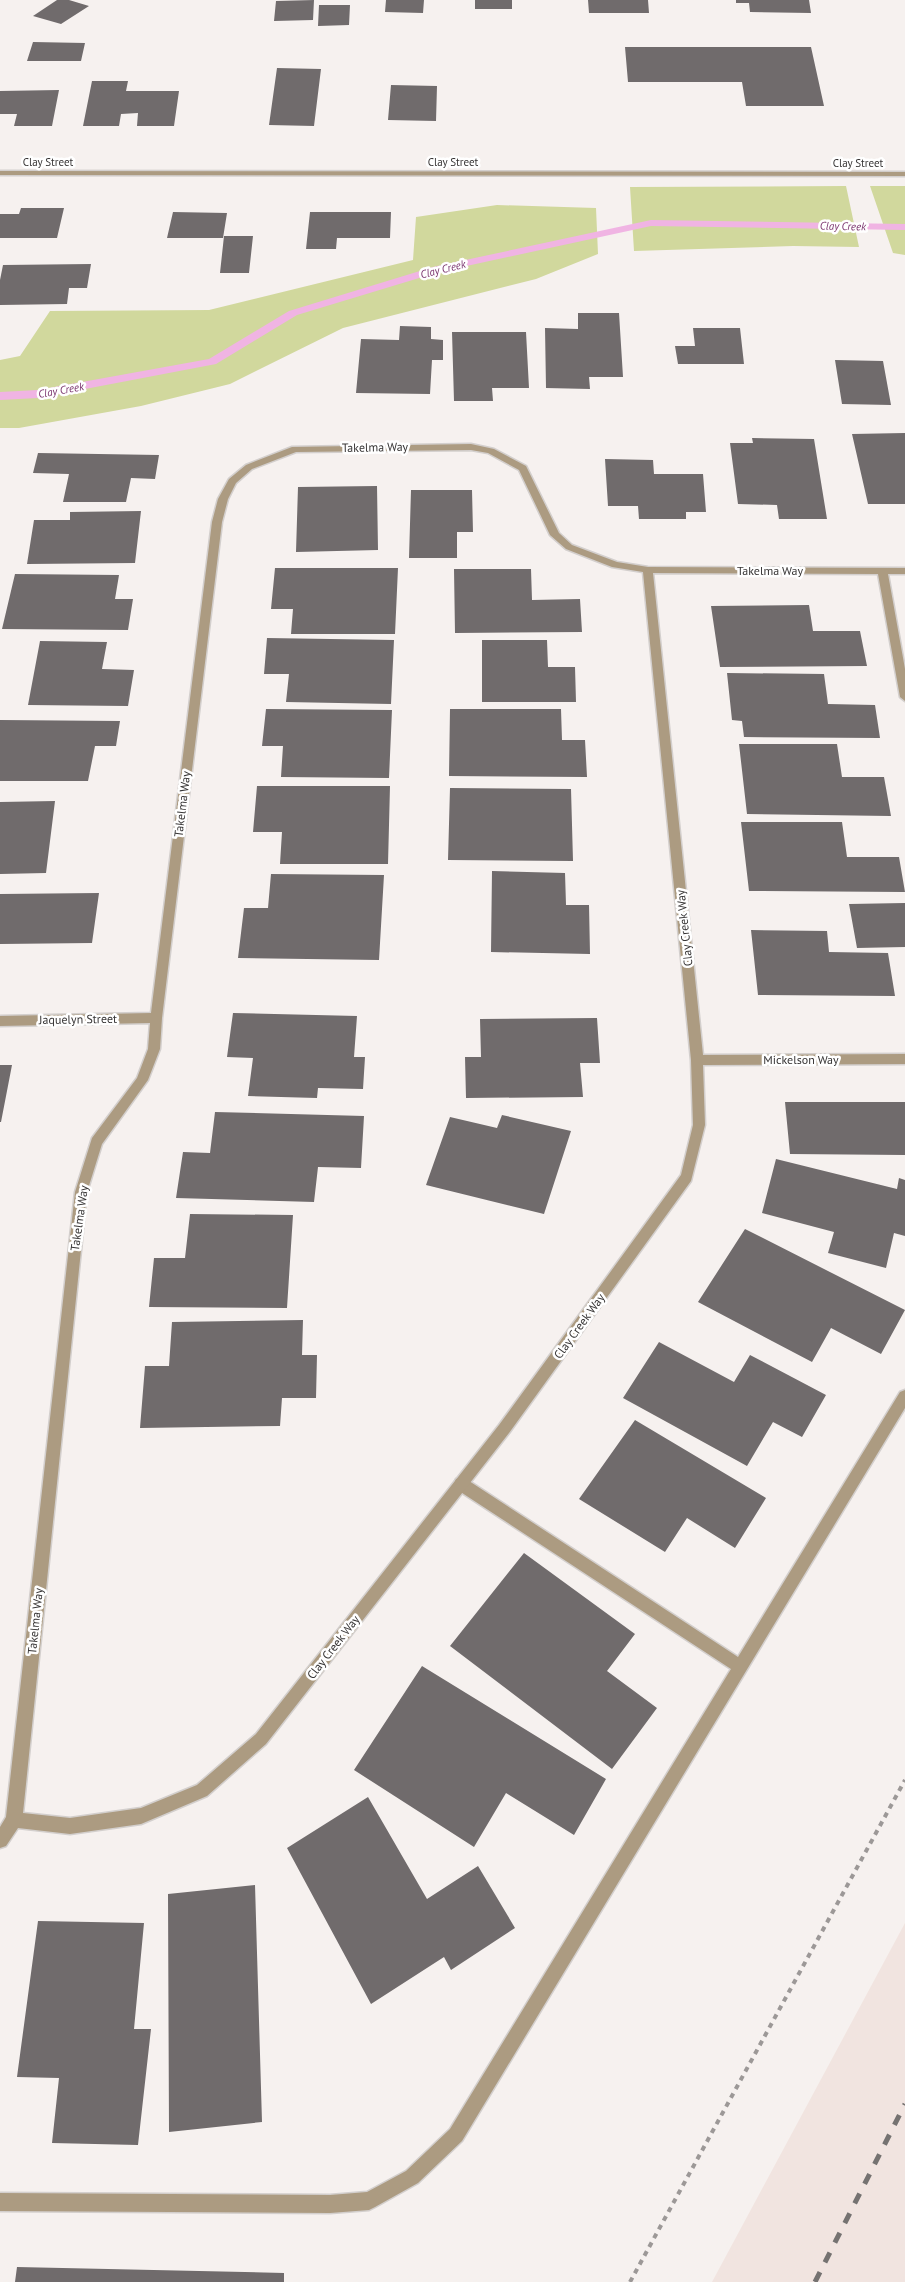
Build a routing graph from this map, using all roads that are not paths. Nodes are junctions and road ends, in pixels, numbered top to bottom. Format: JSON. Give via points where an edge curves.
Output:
{"nodes":[{"id":1,"x":0,"y":173,"type":"edge"},
{"id":2,"x":905,"y":174,"type":"edge"},
{"id":3,"x":648,"y":570,"type":"junction"},
{"id":4,"x":882,"y":571,"type":"junction"},
{"id":5,"x":905,"y":571,"type":"edge"},
{"id":6,"x":905,"y":696,"type":"edge"},
{"id":7,"x":156,"y":1018,"type":"junction"},
{"id":8,"x":0,"y":1020,"type":"edge"},
{"id":9,"x":905,"y":1059,"type":"edge"},
{"id":10,"x":697,"y":1060,"type":"junction"},
{"id":11,"x":905,"y":1396,"type":"edge"},
{"id":12,"x":462,"y":1484,"type":"junction"},
{"id":13,"x":740,"y":1667,"type":"junction"},
{"id":14,"x":14,"y":1820,"type":"junction"},
{"id":15,"x":0,"y":1840,"type":"edge"},
{"id":16,"x":0,"y":2202,"type":"edge"}],
"edges":[{"from":1,"to":2,"type":"street","name":"Clay Street"},
{"from":3,"to":4,"type":"street","name":"Takelma Way"},
{"from":3,"to":7,"type":"street","name":"Takelma Way","via":[[615,565],[570,547],[555,535],[523,468],[491,451],[462,447],[295,449],[250,467],[232,481],[217,522]]},
{"from":3,"to":10,"type":"street","name":"Clay Creek Way"},
{"from":4,"to":5,"type":"street","name":"Takelma Way"},
{"from":4,"to":6,"type":"street"},
{"from":7,"to":8,"type":"street","name":"Jaquelyn Street"},
{"from":7,"to":14,"type":"street","name":"Takelma Way","via":[[154,1049],[142,1080],[96,1142],[81,1192]]},
{"from":9,"to":10,"type":"street","name":"Mickelson Way"},
{"from":10,"to":12,"type":"street","name":"Clay Creek Way","via":[[698,1125],[687,1177]]},
{"from":11,"to":13,"type":"street"},
{"from":12,"to":13,"type":"street"},
{"from":12,"to":14,"type":"street","name":"Clay Creek Way","via":[[261,1739],[202,1791],[141,1816],[70,1826]]},
{"from":13,"to":16,"type":"street","via":[[456,2135],[412,2177],[369,2201],[330,2204]]},
{"from":14,"to":15,"type":"street","name":"Takelma Way"}]}
